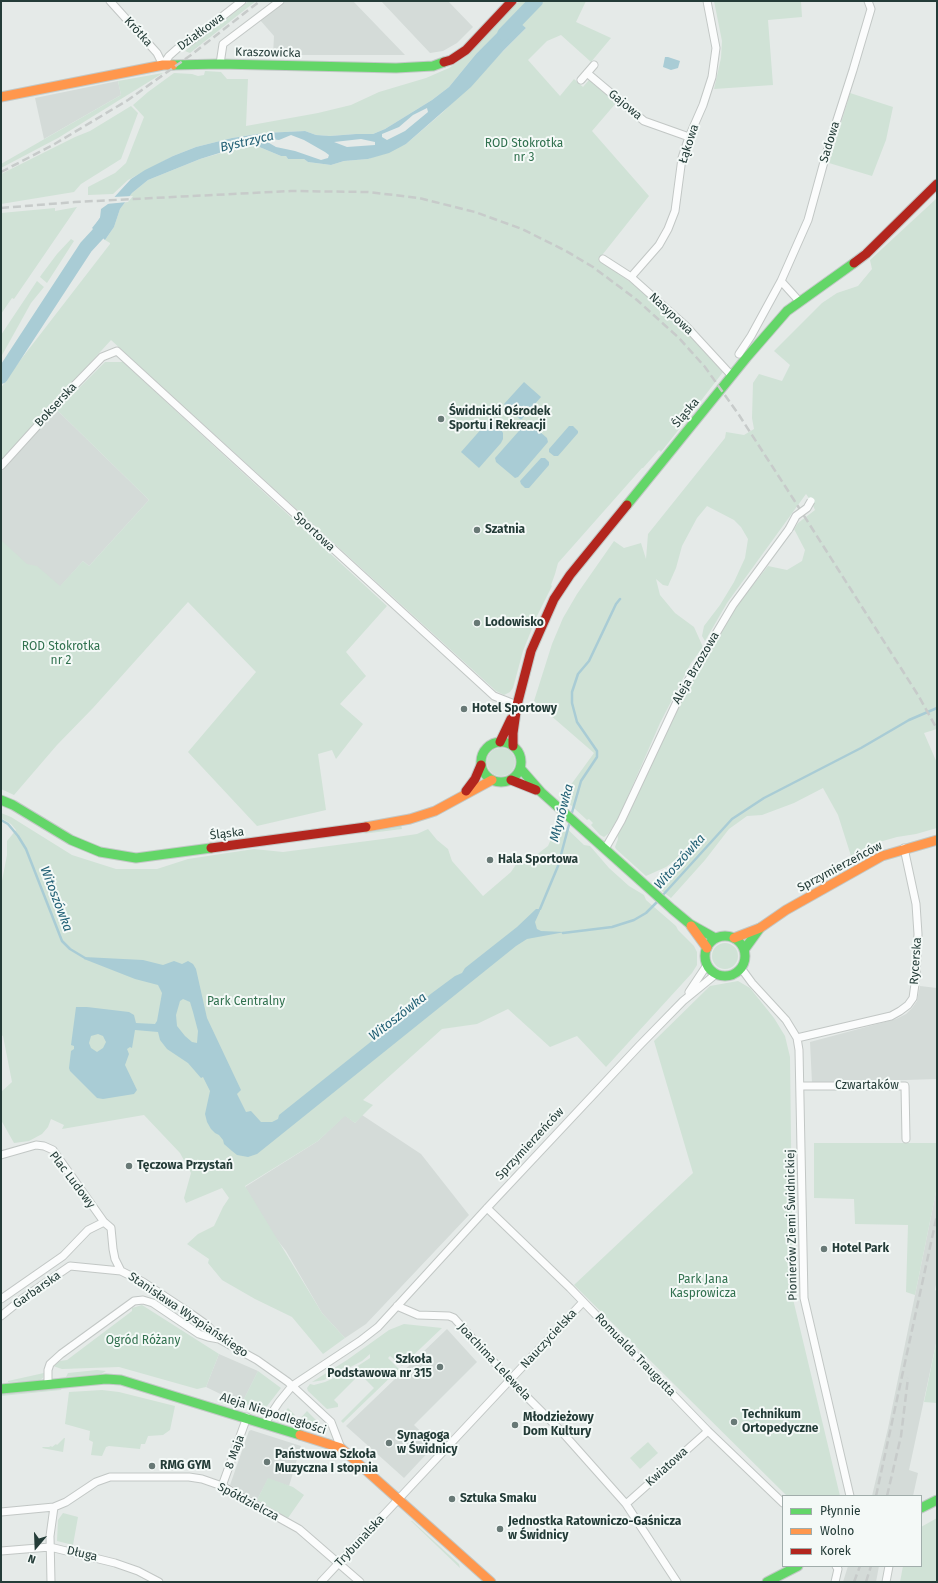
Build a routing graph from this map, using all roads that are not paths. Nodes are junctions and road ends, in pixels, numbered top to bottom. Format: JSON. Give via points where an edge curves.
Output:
{"nodes":[{"id":1,"x":110,"y":1,"type":"edge"},
{"id":2,"x":242,"y":1,"type":"edge"},
{"id":3,"x":280,"y":1,"type":"edge"},
{"id":4,"x":512,"y":1,"type":"edge"},
{"id":5,"x":707,"y":1,"type":"edge"},
{"id":6,"x":868,"y":1,"type":"edge"},
{"id":7,"x":220,"y":64,"type":"junction"},
{"id":8,"x":162,"y":65,"type":"junction"},
{"id":9,"x":594,"y":65,"type":"dead end"},
{"id":10,"x":587,"y":73,"type":"junction"},
{"id":11,"x":581,"y":80,"type":"dead end"},
{"id":12,"x":1,"y":97,"type":"edge"},
{"id":13,"x":689,"y":137,"type":"junction"},
{"id":14,"x":937,"y":184,"type":"edge"},
{"id":15,"x":603,"y":259,"type":"dead end"},
{"id":16,"x":631,"y":277,"type":"junction"},
{"id":17,"x":781,"y":281,"type":"junction"},
{"id":18,"x":799,"y":301,"type":"junction"},
{"id":19,"x":117,"y":351,"type":"joint"},
{"id":20,"x":739,"y":354,"type":"dead end"},
{"id":21,"x":732,"y":376,"type":"junction"},
{"id":22,"x":1,"y":466,"type":"edge"},
{"id":23,"x":811,"y":501,"type":"dead end"},
{"id":24,"x":516,"y":705,"type":"junction"},
{"id":25,"x":500,"y":742,"type":"junction"},
{"id":26,"x":513,"y":746,"type":"junction"},
{"id":27,"x":481,"y":765,"type":"junction"},
{"id":28,"x":520,"y":768,"type":"junction"},
{"id":29,"x":492,"y":780,"type":"junction"},
{"id":30,"x":511,"y":780,"type":"junction"},
{"id":31,"x":541,"y":792,"type":"junction"},
{"id":32,"x":462,"y":795,"type":"junction"},
{"id":33,"x":1,"y":800,"type":"edge"},
{"id":34,"x":937,"y":840,"type":"edge"},
{"id":35,"x":904,"y":848,"type":"junction"},
{"id":36,"x":605,"y":849,"type":"junction"},
{"id":37,"x":690,"y":924,"type":"junction"},
{"id":38,"x":760,"y":928,"type":"junction"},
{"id":39,"x":716,"y":938,"type":"junction"},
{"id":40,"x":734,"y":938,"type":"junction"},
{"id":41,"x":707,"y":948,"type":"junction"},
{"id":42,"x":744,"y":950,"type":"junction"},
{"id":43,"x":707,"y":965,"type":"junction"},
{"id":44,"x":741,"y":968,"type":"junction"},
{"id":45,"x":716,"y":974,"type":"junction"},
{"id":46,"x":683,"y":1001,"type":"junction"},
{"id":47,"x":797,"y":1038,"type":"junction"},
{"id":48,"x":800,"y":1086,"type":"junction"},
{"id":49,"x":906,"y":1139,"type":"dead end"},
{"id":50,"x":1,"y":1155,"type":"edge"},
{"id":51,"x":487,"y":1208,"type":"junction"},
{"id":52,"x":104,"y":1222,"type":"junction"},
{"id":53,"x":121,"y":1271,"type":"junction"},
{"id":54,"x":1,"y":1299,"type":"edge"},
{"id":55,"x":583,"y":1302,"type":"junction"},
{"id":56,"x":397,"y":1306,"type":"junction"},
{"id":57,"x":1,"y":1316,"type":"edge"},
{"id":58,"x":219,"y":1339,"type":"junction"},
{"id":59,"x":511,"y":1381,"type":"junction"},
{"id":60,"x":48,"y":1384,"type":"junction"},
{"id":61,"x":292,"y":1386,"type":"junction"},
{"id":62,"x":1,"y":1389,"type":"edge"},
{"id":63,"x":247,"y":1417,"type":"junction"},
{"id":64,"x":266,"y":1423,"type":"junction"},
{"id":65,"x":708,"y":1431,"type":"junction"},
{"id":66,"x":341,"y":1448,"type":"junction"},
{"id":67,"x":222,"y":1486,"type":"junction"},
{"id":68,"x":850,"y":1495,"type":"edge"},
{"id":69,"x":399,"y":1499,"type":"junction"},
{"id":70,"x":937,"y":1500,"type":"edge"},
{"id":71,"x":782,"y":1502,"type":"edge"},
{"id":72,"x":626,"y":1504,"type":"junction"},
{"id":73,"x":54,"y":1507,"type":"junction"},
{"id":74,"x":922,"y":1508,"type":"edge"},
{"id":75,"x":1,"y":1512,"type":"edge"},
{"id":76,"x":50,"y":1547,"type":"junction"},
{"id":77,"x":1,"y":1551,"type":"edge"},
{"id":78,"x":339,"y":1563,"type":"junction"},
{"id":79,"x":796,"y":1567,"type":"edge"},
{"id":80,"x":837,"y":1567,"type":"edge"},
{"id":81,"x":889,"y":1567,"type":"edge"},
{"id":82,"x":52,"y":1582,"type":"edge"},
{"id":83,"x":159,"y":1582,"type":"edge"},
{"id":84,"x":321,"y":1582,"type":"edge"},
{"id":85,"x":360,"y":1582,"type":"edge"},
{"id":86,"x":491,"y":1582,"type":"edge"},
{"id":87,"x":678,"y":1582,"type":"edge"},
{"id":88,"x":767,"y":1582,"type":"edge"},
{"id":89,"x":835,"y":1582,"type":"edge"},
{"id":90,"x":886,"y":1582,"type":"edge"}],
"edges":[{"from":1,"to":8,"type":"street","name":"Krótka","via":[[157,53]]},
{"from":2,"to":8,"type":"street","name":"Działkowa","via":[[192,41],[178,48]]},
{"from":3,"to":7,"type":"street","via":[[223,44]]},
{"from":4,"to":7,"type":"street","name":"Kraszowicka","via":[[466,50],[451,60],[433,66],[396,68]]},
{"from":5,"to":13,"type":"street","name":"Łąkowa","via":[[716,48],[715,59],[703,105]]},
{"from":6,"to":17,"type":"street","name":"Sadowa","via":[[870,9],[808,220]]},
{"from":7,"to":8,"type":"street","name":"Kraszowicka"},
{"from":8,"to":12,"type":"street","name":"Kraszowicka"},
{"from":9,"to":10,"type":"street"},
{"from":10,"to":11,"type":"street"},
{"from":10,"to":13,"type":"street","name":"Gajowa","via":[[644,121]]},
{"from":13,"to":16,"type":"street","name":"Łąkowa","via":[[682,158],[675,211],[668,229],[659,245]]},
{"from":14,"to":18,"type":"street","name":"Śląska","via":[[866,254]]},
{"from":15,"to":16,"type":"street","name":"Nasypowa"},
{"from":16,"to":21,"type":"street","name":"Nasypowa","via":[[685,325]]},
{"from":17,"to":18,"type":"street"},
{"from":17,"to":20,"type":"street","name":"Sadowa"},
{"from":18,"to":21,"type":"street","name":"Śląska","via":[[776,323]]},
{"from":19,"to":22,"type":"street","name":"Bokserska","via":[[102,357]]},
{"from":19,"to":24,"type":"street","name":"Sportowa","via":[[494,696]]},
{"from":21,"to":24,"type":"street","name":"Śląska","via":[[563,585],[531,651]]},
{"from":23,"to":36,"type":"street","name":"Aleja Brzozowa","bridge":true,"via":[[807,508],[796,516],[733,605],[682,691]]},
{"from":24,"to":25,"type":"street","name":"Śląska"},
{"from":24,"to":26,"type":"street","name":"Śląska"},
{"from":25,"to":26,"type":"street"},
{"from":25,"to":27,"type":"street","via":[[493,744],[484,752]]},
{"from":26,"to":28,"type":"street","via":[[520,756]]},
{"from":27,"to":29,"type":"street"},
{"from":27,"to":32,"type":"street","name":"Śląska","via":[[475,779]]},
{"from":28,"to":30,"type":"street"},
{"from":28,"to":31,"type":"street"},
{"from":29,"to":30,"type":"street"},
{"from":29,"to":32,"type":"street","name":"Śląska"},
{"from":30,"to":31,"type":"street"},
{"from":31,"to":36,"type":"street"},
{"from":32,"to":33,"type":"street","name":"Śląska","via":[[421,816],[346,831],[136,858],[88,848]]},
{"from":34,"to":35,"type":"street","name":"Sprzymierzeńców"},
{"from":35,"to":38,"type":"street","name":"Sprzymierzeńców","via":[[882,856],[828,885]]},
{"from":35,"to":47,"type":"street","name":"Rycerska","via":[[916,904],[918,934],[913,998],[908,1006],[891,1016]]},
{"from":36,"to":37,"type":"street"},
{"from":37,"to":39,"type":"street"},
{"from":37,"to":41,"type":"street"},
{"from":38,"to":40,"type":"street","name":"Sprzymierzeńców"},
{"from":38,"to":42,"type":"street","name":"Sprzymierzeńców"},
{"from":39,"to":40,"type":"street"},
{"from":39,"to":41,"type":"street"},
{"from":40,"to":42,"type":"street"},
{"from":41,"to":43,"type":"street"},
{"from":42,"to":44,"type":"street"},
{"from":43,"to":45,"type":"street"},
{"from":43,"to":46,"type":"street","name":"Sprzymierzeńców"},
{"from":44,"to":45,"type":"street","via":[[729,975]]},
{"from":44,"to":47,"type":"street","name":"Pionierów Ziemi Świdnickiej","via":[[786,1020]]},
{"from":45,"to":46,"type":"street","name":"Sprzymierzeńców"},
{"from":46,"to":51,"type":"street","name":"Sprzymierzeńców"},
{"from":47,"to":48,"type":"street","name":"Pionierów Ziemi Świdnickiej"},
{"from":48,"to":49,"type":"street","name":"Czwartaków","via":[[906,1086]]},
{"from":48,"to":68,"type":"street","name":"Pionierów Ziemi Świdnickiej","via":[[804,1298]]},
{"from":50,"to":52,"type":"street","name":"Plac Ludowy","via":[[36,1145],[53,1150]]},
{"from":51,"to":55,"type":"street","name":"Romualda Traugutta"},
{"from":51,"to":56,"type":"street","name":"Sprzymierzeńców"},
{"from":52,"to":53,"type":"street","name":"Stanisława Wyspiańskiego","via":[[111,1228],[115,1259]]},
{"from":52,"to":54,"type":"street","name":"Garbarska","via":[[88,1230],[63,1256]]},
{"from":53,"to":57,"type":"street","name":"Garbarska","via":[[70,1266]]},
{"from":53,"to":58,"type":"street","name":"Stanisława Wyspiańskiego","via":[[143,1282],[190,1313]]},
{"from":55,"to":59,"type":"street","name":"Nauczycielska"},
{"from":55,"to":65,"type":"street","name":"Romualda Traugutta"},
{"from":56,"to":59,"type":"street","name":"Joachima Lelewela","via":[[418,1314],[454,1318]]},
{"from":56,"to":61,"type":"street","name":"Sprzymierzeńców","via":[[378,1327],[360,1341]]},
{"from":58,"to":60,"type":"street","via":[[199,1334],[153,1303],[134,1301],[50,1364]]},
{"from":58,"to":61,"type":"street","name":"Stanisława Wyspiańskiego","via":[[257,1360]]},
{"from":59,"to":69,"type":"street","name":"Nauczycielska"},
{"from":59,"to":72,"type":"street","name":"Joachima Lelewela","via":[[562,1432]]},
{"from":60,"to":62,"type":"street","name":"Aleja Niepodległości"},
{"from":60,"to":63,"type":"street","name":"Aleja Niepodległości","via":[[121,1380]]},
{"from":61,"to":64,"type":"street"},
{"from":61,"to":66,"type":"street","name":"Stanisława Wyspiańskiego","via":[[330,1422]]},
{"from":63,"to":64,"type":"street","name":"Aleja Niepodległości"},
{"from":63,"to":67,"type":"street","name":"8 Maja"},
{"from":64,"to":66,"type":"street","name":"Aleja Niepodległości"},
{"from":65,"to":71,"type":"street","name":"Romualda Traugutta"},
{"from":65,"to":72,"type":"street","name":"Kwiatowa"},
{"from":66,"to":69,"type":"street","name":"Aleja Niepodległości"},
{"from":67,"to":73,"type":"street","name":"Spółdzielcza","via":[[188,1477],[110,1476]]},
{"from":67,"to":78,"type":"street","name":"Spółdzielcza","via":[[299,1529]]},
{"from":69,"to":78,"type":"street","name":"Trybunalska"},
{"from":69,"to":86,"type":"street","name":"Aleja Niepodległości"},
{"from":70,"to":74,"type":"street"},
{"from":72,"to":87,"type":"street","name":"Joachima Lelewela"},
{"from":73,"to":75,"type":"street"},
{"from":73,"to":76,"type":"street"},
{"from":76,"to":77,"type":"street","name":"Długa"},
{"from":76,"to":82,"type":"street"},
{"from":76,"to":83,"type":"street","name":"Długa","via":[[115,1562]]},
{"from":78,"to":84,"type":"street","name":"Trybunalska"},
{"from":78,"to":85,"type":"street","name":"Spółdzielcza"},
{"from":79,"to":88,"type":"street"},
{"from":80,"to":89,"type":"street"},
{"from":81,"to":90,"type":"street"}]}
